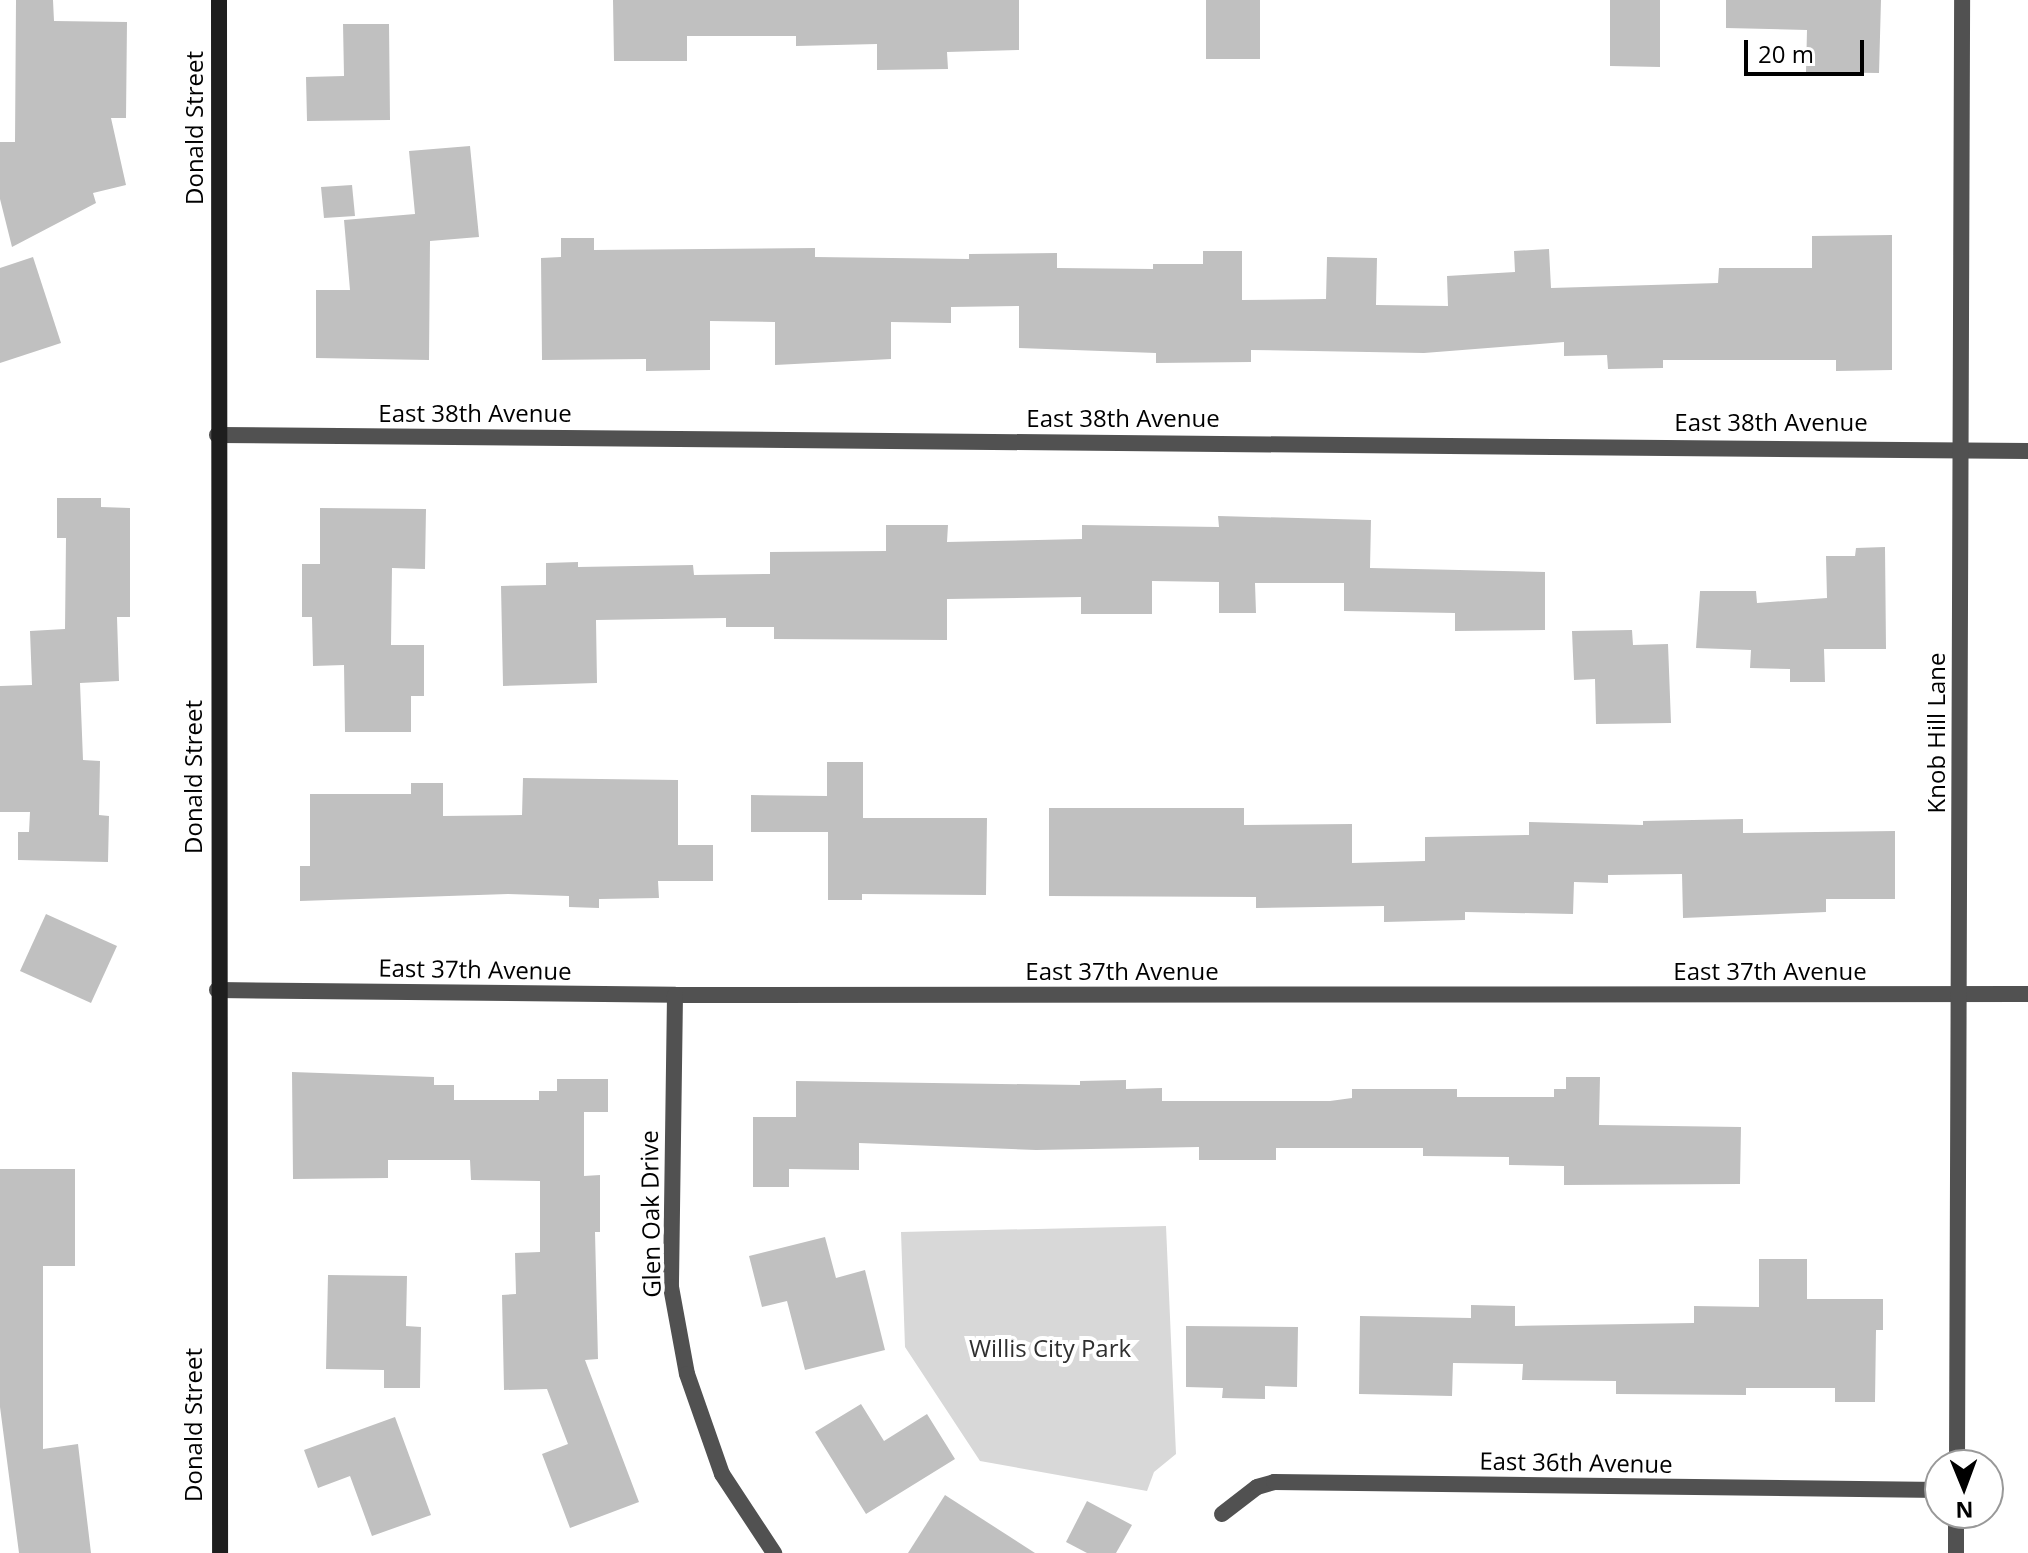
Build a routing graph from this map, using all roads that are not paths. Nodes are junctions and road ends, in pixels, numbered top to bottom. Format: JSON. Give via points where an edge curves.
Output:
{"nodes":[{"id":1,"x":219,"y":0,"type":"edge"},
{"id":2,"x":1962,"y":0,"type":"edge"},
{"id":3,"x":217,"y":435,"type":"junction"},
{"id":4,"x":1959,"y":447,"type":"junction"},
{"id":5,"x":2028,"y":451,"type":"edge"},
{"id":6,"x":217,"y":990,"type":"junction"},
{"id":7,"x":2028,"y":994,"type":"edge"},
{"id":8,"x":675,"y":995,"type":"junction"},
{"id":9,"x":1961,"y":995,"type":"junction"},
{"id":10,"x":1957,"y":1449,"type":"edge"},
{"id":11,"x":1924,"y":1490,"type":"edge"},
{"id":12,"x":1222,"y":1514,"type":"dead end"},
{"id":13,"x":1956,"y":1529,"type":"edge"},
{"id":14,"x":220,"y":1553,"type":"edge"},
{"id":15,"x":774,"y":1553,"type":"edge"},
{"id":16,"x":1956,"y":1553,"type":"edge"}],
"edges":[{"from":1,"to":3,"type":"street","name":"Donald Street"},
{"from":2,"to":4,"type":"street","name":"Knob Hill Lane"},
{"from":3,"to":4,"type":"street","name":"East 38th Avenue"},
{"from":3,"to":6,"type":"street","name":"Donald Street"},
{"from":4,"to":5,"type":"street","name":"East 38th Avenue"},
{"from":4,"to":9,"type":"street","name":"Knob Hill Lane"},
{"from":6,"to":8,"type":"street","name":"East 37th Avenue"},
{"from":6,"to":14,"type":"street","name":"Donald Street"},
{"from":7,"to":9,"type":"street","name":"East 37th Avenue"},
{"from":8,"to":9,"type":"street","name":"East 37th Avenue"},
{"from":8,"to":15,"type":"street","name":"Glen Oak Drive","via":[[671,1287],[687,1374],[722,1474]]},
{"from":9,"to":10,"type":"street","name":"Knob Hill Lane"},
{"from":11,"to":12,"type":"street","name":"East 36th Avenue","via":[[1274,1482],[1257,1487]]},
{"from":13,"to":16,"type":"street"}]}
